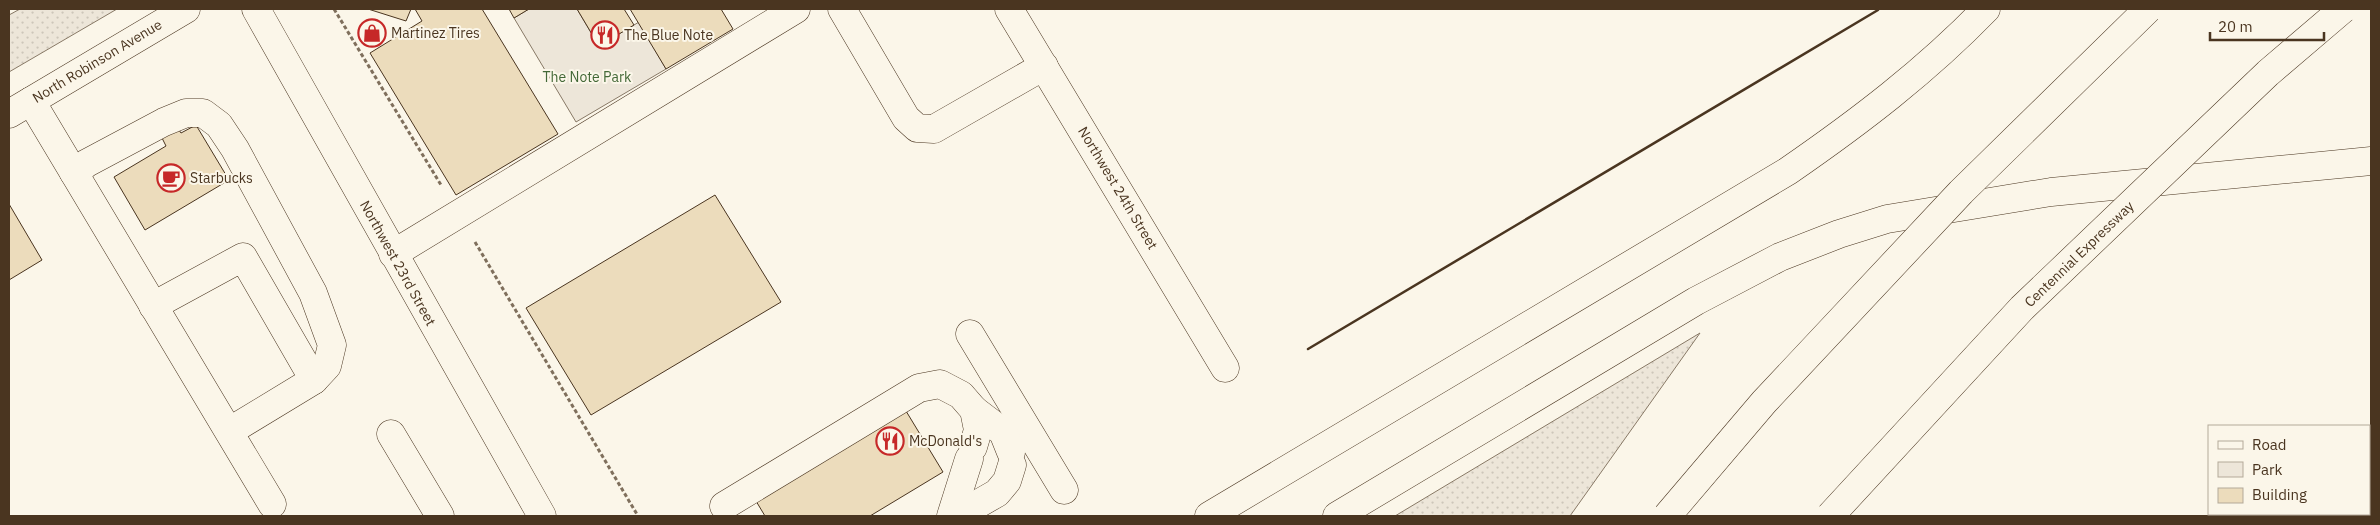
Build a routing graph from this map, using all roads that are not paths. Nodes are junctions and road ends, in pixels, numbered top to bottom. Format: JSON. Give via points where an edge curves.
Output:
{"nodes":[{"id":1,"x":186,"y":9,"type":"edge"},
{"id":2,"x":256,"y":9,"type":"edge"},
{"id":3,"x":796,"y":9,"type":"edge"},
{"id":4,"x":842,"y":9,"type":"edge"},
{"id":5,"x":1009,"y":9,"type":"edge"},
{"id":6,"x":1986,"y":9,"type":"edge"},
{"id":7,"x":2148,"y":9,"type":"edge"},
{"id":8,"x":2344,"y":9,"type":"edge"},
{"id":9,"x":1044,"y":66,"type":"junction"},
{"id":10,"x":20,"y":107,"type":"edge"},
{"id":11,"x":2371,"y":161,"type":"edge"},
{"id":12,"x":74,"y":173,"type":"junction"},
{"id":13,"x":393,"y":254,"type":"junction"},
{"id":14,"x":153,"y":306,"type":"junction"},
{"id":15,"x":970,"y":334,"type":"dead end"},
{"id":16,"x":1225,"y":368,"type":"dead end"},
{"id":17,"x":314,"y":380,"type":"junction"},
{"id":18,"x":974,"y":410,"type":"junction"},
{"id":19,"x":230,"y":431,"type":"junction"},
{"id":20,"x":391,"y":434,"type":"dead end"},
{"id":21,"x":1064,"y":490,"type":"dead end"},
{"id":22,"x":272,"y":504,"type":"dead end"},
{"id":23,"x":724,"y":506,"type":"dead end"},
{"id":24,"x":440,"y":516,"type":"edge"},
{"id":25,"x":542,"y":516,"type":"edge"},
{"id":26,"x":951,"y":516,"type":"edge"},
{"id":27,"x":957,"y":516,"type":"edge"},
{"id":28,"x":1210,"y":516,"type":"edge"},
{"id":29,"x":1337,"y":516,"type":"edge"},
{"id":30,"x":1667,"y":516,"type":"edge"},
{"id":31,"x":1830,"y":516,"type":"edge"}],
"edges":[{"from":1,"to":10,"type":"main road","name":"North Robinson Avenue"},
{"from":2,"to":13,"type":"main road","name":"Northwest 23rd Street"},
{"from":3,"to":13,"type":"main road"},
{"from":4,"to":9,"type":"main road","via":[[906,118],[917,128],[934,129]]},
{"from":5,"to":9,"type":"main road","name":"Northwest 24th Street"},
{"from":6,"to":28,"type":"main road","via":[[1910,82],[1788,171]]},
{"from":7,"to":30,"type":"main road","bridge":true,"via":[[1961,192],[1764,402]]},
{"from":8,"to":31,"type":"main road","name":"Centennial Expressway","bridge":true,"via":[[2268,73],[2022,308]]},
{"from":9,"to":16,"type":"main road","name":"Northwest 24th Street"},
{"from":10,"to":12,"type":"main road"},
{"from":11,"to":29,"type":"main road","via":[[2051,192],[1887,219],[1839,234],[1780,257],[1696,301]]},
{"from":12,"to":14,"type":"main road"},
{"from":12,"to":17,"type":"main road","via":[[87,163],[186,113],[202,113],[219,125],[236,148],[313,293],[332,345],[327,366]]},
{"from":13,"to":25,"type":"main road","name":"Northwest 23rd Street"},
{"from":14,"to":17,"type":"main road","via":[[243,257]]},
{"from":14,"to":19,"type":"main road"},
{"from":15,"to":21,"type":"main road"},
{"from":17,"to":19,"type":"main road"},
{"from":18,"to":23,"type":"main road","via":[[961,395],[940,384],[919,388]]},
{"from":18,"to":26,"type":"main road","via":[[978,430]]},
{"from":18,"to":27,"type":"main road","via":[[1004,432],[1011,446],[1012,458],[1007,481],[997,493]]},
{"from":19,"to":22,"type":"main road"},
{"from":20,"to":24,"type":"main road"}]}
